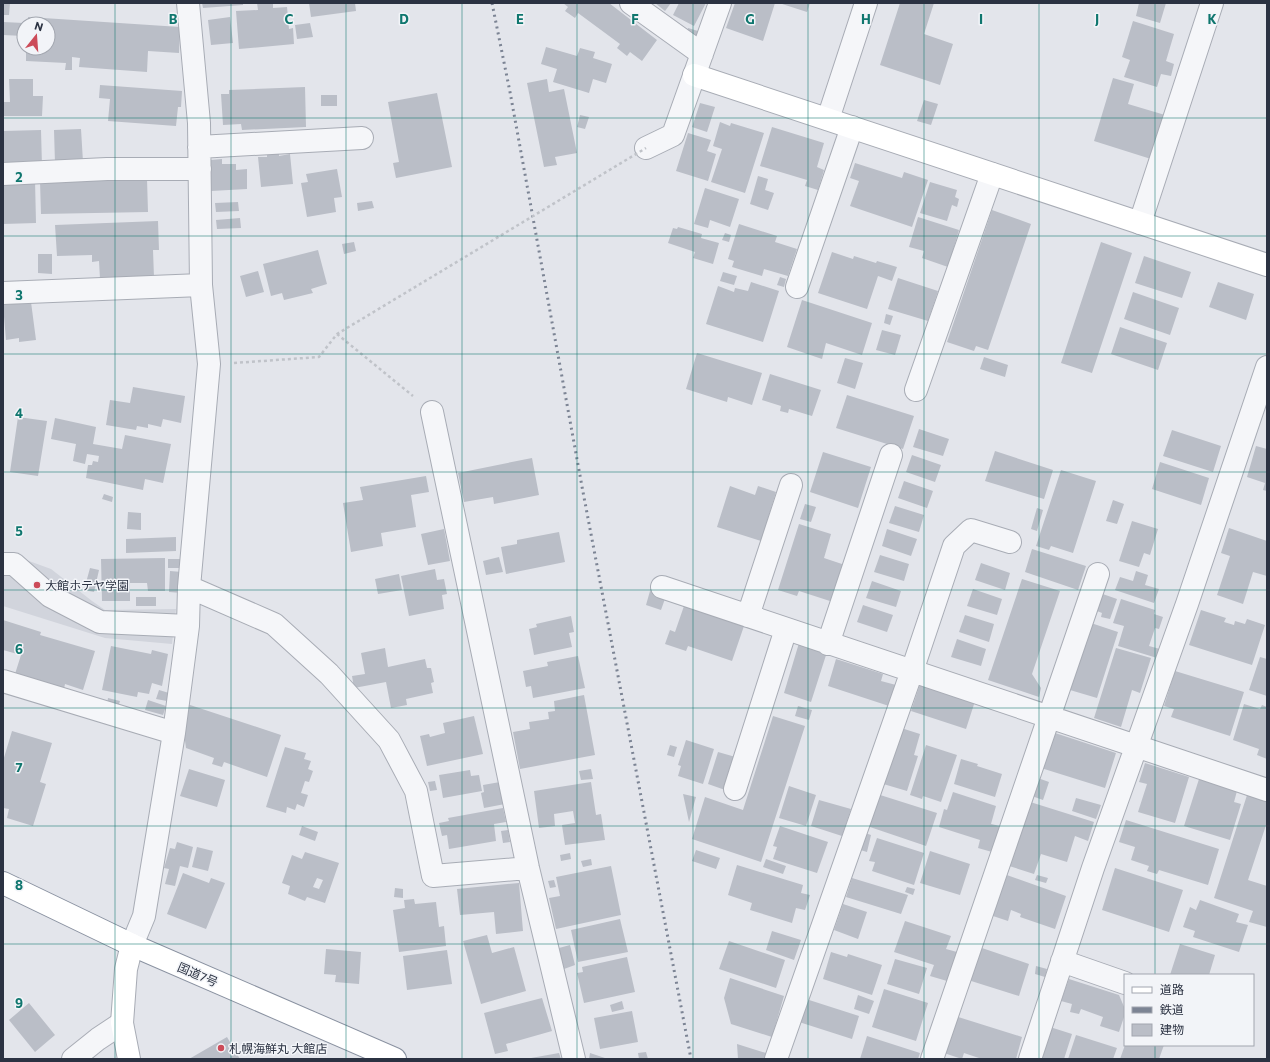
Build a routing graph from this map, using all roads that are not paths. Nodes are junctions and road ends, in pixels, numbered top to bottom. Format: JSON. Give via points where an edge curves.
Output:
{"nodes":[{"id":1,"x":188,"y":3,"type":"edge"},
{"id":2,"x":631,"y":3,"type":"edge"},
{"id":3,"x":720,"y":3,"type":"edge"},
{"id":4,"x":866,"y":3,"type":"edge"},
{"id":5,"x":1212,"y":3,"type":"edge"},
{"id":6,"x":702,"y":54,"type":"junction"},
{"id":7,"x":694,"y":75,"type":"junction"},
{"id":8,"x":828,"y":119,"type":"junction"},
{"id":9,"x":852,"y":127,"type":"junction"},
{"id":10,"x":362,"y":138,"type":"dead end"},
{"id":11,"x":199,"y":147,"type":"junction"},
{"id":12,"x":646,"y":148,"type":"road end"},
{"id":13,"x":200,"y":170,"type":"junction"},
{"id":14,"x":3,"y":174,"type":"edge"},
{"id":15,"x":992,"y":174,"type":"junction"},
{"id":16,"x":1140,"y":223,"type":"junction"},
{"id":17,"x":1267,"y":265,"type":"edge"},
{"id":18,"x":201,"y":285,"type":"junction"},
{"id":19,"x":798,"y":287,"type":"dead end"},
{"id":20,"x":3,"y":293,"type":"edge"},
{"id":21,"x":1267,"y":367,"type":"edge"},
{"id":22,"x":916,"y":390,"type":"dead end"},
{"id":23,"x":432,"y":412,"type":"road end"},
{"id":24,"x":891,"y":455,"type":"dead end"},
{"id":25,"x":791,"y":485,"type":"dead end"},
{"id":26,"x":1010,"y":542,"type":"dead end"},
{"id":27,"x":3,"y":564,"type":"edge"},
{"id":28,"x":1098,"y":574,"type":"dead end"},
{"id":29,"x":189,"y":587,"type":"junction"},
{"id":30,"x":662,"y":587,"type":"dead end"},
{"id":31,"x":748,"y":616,"type":"junction"},
{"id":32,"x":188,"y":626,"type":"junction"},
{"id":33,"x":786,"y":629,"type":"junction"},
{"id":34,"x":828,"y":644,"type":"junction"},
{"id":35,"x":912,"y":671,"type":"junction"},
{"id":36,"x":3,"y":681,"type":"edge"},
{"id":37,"x":1048,"y":716,"type":"junction"},
{"id":38,"x":174,"y":733,"type":"junction"},
{"id":39,"x":1137,"y":747,"type":"junction"},
{"id":40,"x":735,"y":789,"type":"dead end"},
{"id":41,"x":1267,"y":790,"type":"edge"},
{"id":42,"x":528,"y":868,"type":"junction"},
{"id":43,"x":3,"y":883,"type":"edge"},
{"id":44,"x":132,"y":945,"type":"junction"},
{"id":45,"x":1062,"y":961,"type":"junction"},
{"id":46,"x":1124,"y":983,"type":"edge"},
{"id":47,"x":122,"y":1023,"type":"junction"},
{"id":48,"x":73,"y":1059,"type":"edge"},
{"id":49,"x":129,"y":1059,"type":"edge"},
{"id":50,"x":395,"y":1059,"type":"edge"},
{"id":51,"x":574,"y":1059,"type":"edge"},
{"id":52,"x":776,"y":1059,"type":"edge"},
{"id":53,"x":932,"y":1059,"type":"edge"},
{"id":54,"x":1030,"y":1059,"type":"edge"}],
"edges":[{"from":1,"to":11,"type":"street"},
{"from":2,"to":6,"type":"street"},
{"from":3,"to":6,"type":"street"},
{"from":4,"to":8,"type":"street"},
{"from":5,"to":16,"type":"street"},
{"from":6,"to":7,"type":"street"},
{"from":7,"to":8,"type":"main road"},
{"from":7,"to":12,"type":"street","via":[[672,135]]},
{"from":8,"to":9,"type":"main road"},
{"from":9,"to":15,"type":"main road"},
{"from":9,"to":19,"type":"street"},
{"from":10,"to":11,"type":"street"},
{"from":11,"to":13,"type":"street"},
{"from":13,"to":14,"type":"street","via":[[107,169]]},
{"from":13,"to":18,"type":"street"},
{"from":15,"to":16,"type":"main road"},
{"from":15,"to":22,"type":"street"},
{"from":16,"to":17,"type":"main road"},
{"from":18,"to":20,"type":"street"},
{"from":18,"to":29,"type":"street","via":[[209,364]]},
{"from":21,"to":39,"type":"street"},
{"from":23,"to":42,"type":"street"},
{"from":24,"to":34,"type":"street"},
{"from":25,"to":31,"type":"street"},
{"from":26,"to":35,"type":"street","via":[[971,530],[954,546]]},
{"from":27,"to":32,"type":"street","via":[[14,564],[50,596],[100,622]]},
{"from":28,"to":37,"type":"street"},
{"from":29,"to":32,"type":"street"},
{"from":29,"to":42,"type":"street","via":[[274,624],[329,674],[389,740],[416,791],[433,876]]},
{"from":30,"to":31,"type":"street"},
{"from":31,"to":33,"type":"street"},
{"from":32,"to":38,"type":"street"},
{"from":33,"to":34,"type":"street"},
{"from":33,"to":40,"type":"street"},
{"from":34,"to":35,"type":"street"},
{"from":35,"to":37,"type":"street"},
{"from":35,"to":52,"type":"street"},
{"from":36,"to":38,"type":"street"},
{"from":37,"to":39,"type":"street"},
{"from":37,"to":53,"type":"street"},
{"from":38,"to":44,"type":"street","via":[[144,916]]},
{"from":39,"to":41,"type":"street"},
{"from":39,"to":45,"type":"street"},
{"from":42,"to":51,"type":"street"},
{"from":43,"to":44,"type":"main road","name":"国道7号"},
{"from":44,"to":47,"type":"main road","via":[[126,969]]},
{"from":44,"to":50,"type":"main road","name":"国道7号"},
{"from":45,"to":46,"type":"street"},
{"from":45,"to":54,"type":"street"},
{"from":47,"to":48,"type":"street"},
{"from":47,"to":49,"type":"main road"}]}
